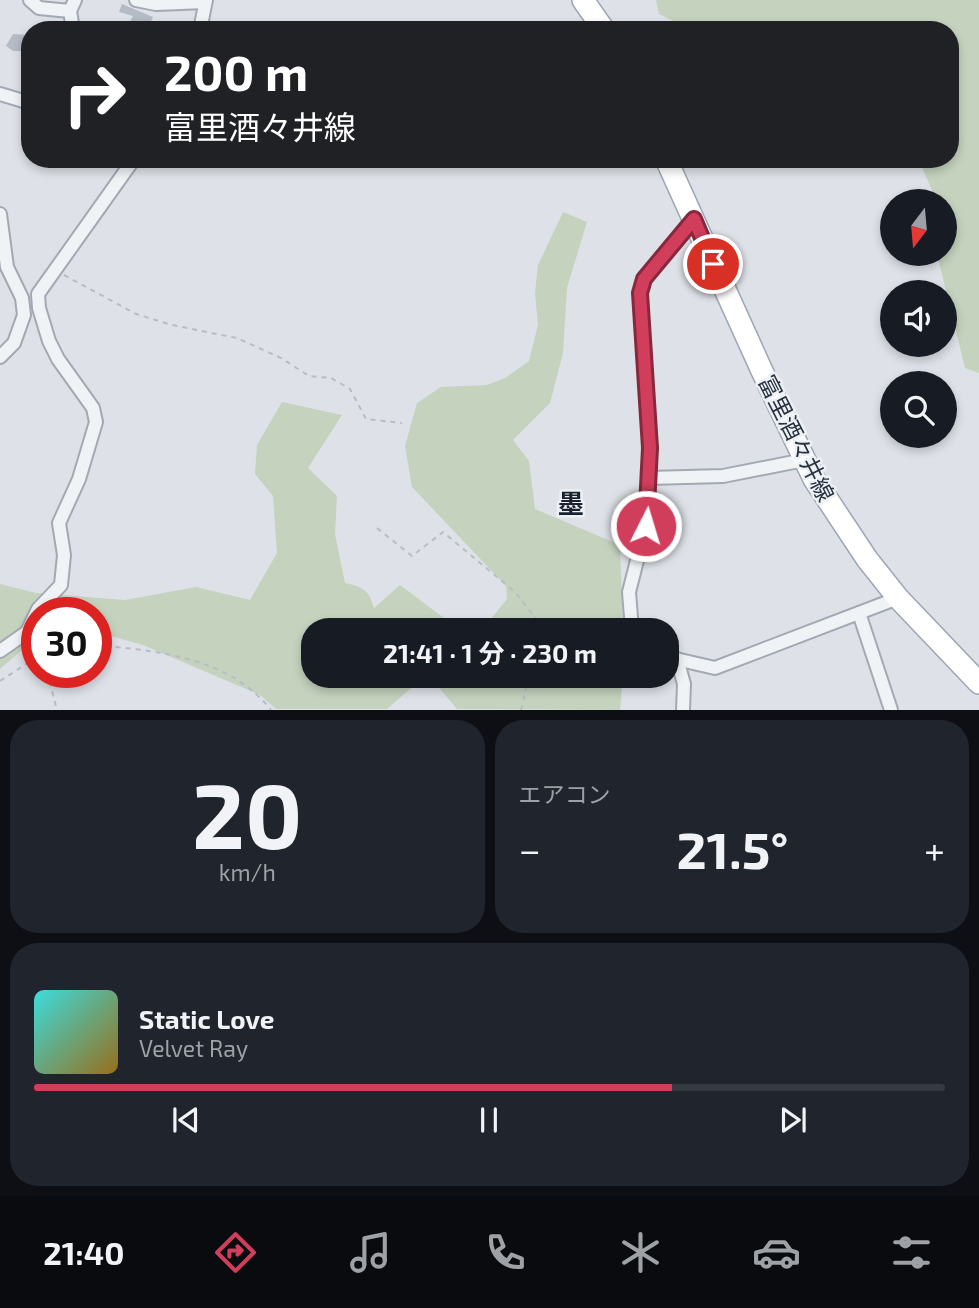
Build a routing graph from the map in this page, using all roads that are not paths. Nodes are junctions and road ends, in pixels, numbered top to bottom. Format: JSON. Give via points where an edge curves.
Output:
{"nodes":[{"id":1,"x":30,"y":0,"type":"edge"},
{"id":2,"x":136,"y":0,"type":"edge"},
{"id":3,"x":583,"y":0,"type":"edge"},
{"id":4,"x":206,"y":1,"type":"edge"},
{"id":5,"x":73,"y":6,"type":"edge"},
{"id":6,"x":202,"y":21,"type":"edge"},
{"id":7,"x":598,"y":21,"type":"edge"},
{"id":8,"x":0,"y":94,"type":"edge"},
{"id":9,"x":21,"y":100,"type":"edge"},
{"id":10,"x":127,"y":168,"type":"edge"},
{"id":11,"x":670,"y":168,"type":"edge"},
{"id":12,"x":0,"y":214,"type":"edge"},
{"id":13,"x":694,"y":219,"type":"junction"},
{"id":14,"x":18,"y":291,"type":"junction"},
{"id":15,"x":38,"y":294,"type":"junction"},
{"id":16,"x":0,"y":357,"type":"edge"},
{"id":17,"x":804,"y":460,"type":"junction"},
{"id":18,"x":649,"y":478,"type":"junction"},
{"id":19,"x":898,"y":598,"type":"junction"},
{"id":20,"x":859,"y":613,"type":"junction"},
{"id":21,"x":631,"y":618,"type":"edge"},
{"id":22,"x":0,"y":651,"type":"edge"},
{"id":23,"x":679,"y":660,"type":"edge"},
{"id":24,"x":679,"y":673,"type":"edge"},
{"id":25,"x":979,"y":683,"type":"edge"},
{"id":26,"x":683,"y":709,"type":"edge"},
{"id":27,"x":891,"y":709,"type":"edge"}],
"edges":[{"from":1,"to":5,"type":"street","via":[[39,8]]},
{"from":2,"to":4,"type":"street","via":[[156,4]]},
{"from":3,"to":7,"type":"main road"},
{"from":4,"to":6,"type":"street"},
{"from":8,"to":9,"type":"street"},
{"from":10,"to":15,"type":"street"},
{"from":11,"to":13,"type":"main road","name":"富里酒々井線"},
{"from":12,"to":14,"type":"street","via":[[7,267]]},
{"from":13,"to":17,"type":"main road","name":"富里酒々井線"},
{"from":13,"to":18,"type":"street","via":[[644,279],[640,293]]},
{"from":14,"to":15,"type":"street"},
{"from":14,"to":16,"type":"street","via":[[23,323],[14,343]]},
{"from":15,"to":22,"type":"street","via":[[49,341],[93,408],[96,422],[79,480],[59,523],[64,555],[61,585],[38,609],[27,632]]},
{"from":17,"to":18,"type":"street","via":[[723,476]]},
{"from":17,"to":19,"type":"main road","name":"富里酒々井線","via":[[841,521]]},
{"from":18,"to":21,"type":"street","via":[[646,526],[629,592]]},
{"from":19,"to":20,"type":"street"},
{"from":19,"to":25,"type":"main road","name":"富里酒々井線"},
{"from":20,"to":23,"type":"street","via":[[715,668]]},
{"from":20,"to":27,"type":"street"},
{"from":24,"to":26,"type":"street","via":[[684,684]]}]}
